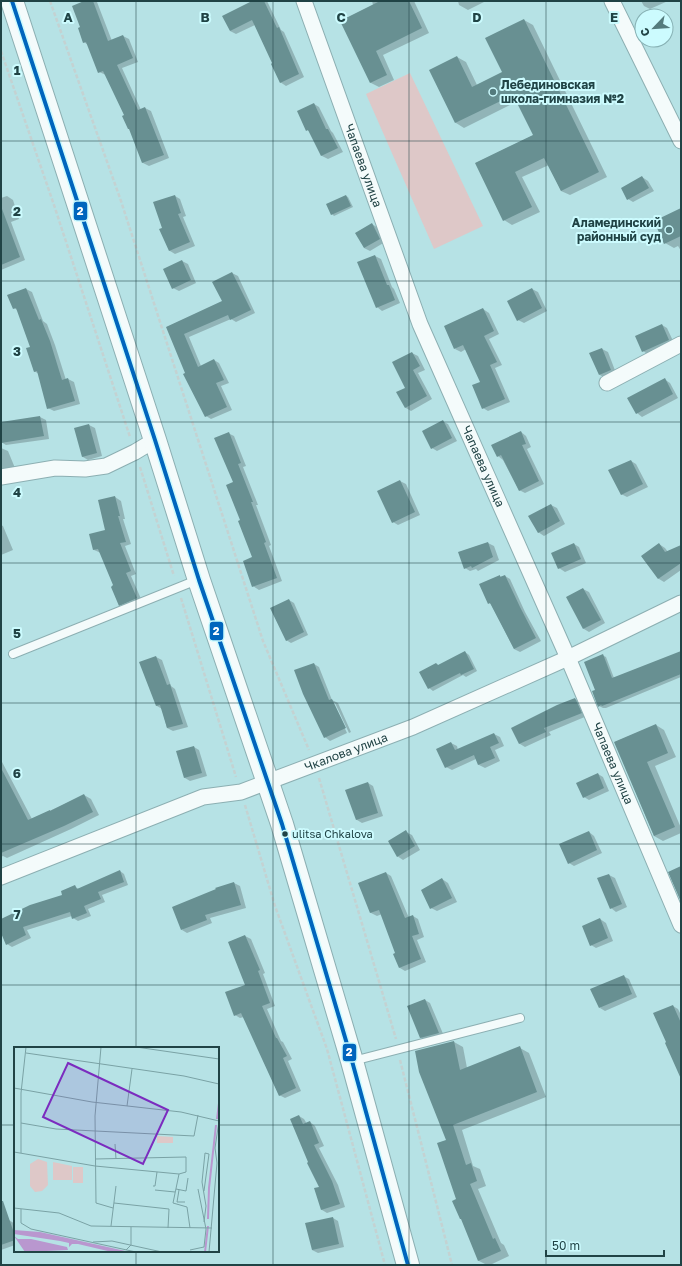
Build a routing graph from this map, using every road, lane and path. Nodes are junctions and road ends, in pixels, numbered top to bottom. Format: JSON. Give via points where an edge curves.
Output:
{"nodes":[{"id":1,"x":12,"y":1,"type":"edge"},
{"id":2,"x":50,"y":1,"type":"edge"},
{"id":3,"x":304,"y":1,"type":"edge"},
{"id":4,"x":612,"y":1,"type":"edge"},
{"id":5,"x":1,"y":52,"type":"edge"},
{"id":6,"x":681,"y":141,"type":"edge"},
{"id":7,"x":681,"y":344,"type":"edge"},
{"id":8,"x":607,"y":383,"type":"dead end"},
{"id":9,"x":156,"y":440,"type":"junction"},
{"id":10,"x":135,"y":452,"type":"junction"},
{"id":11,"x":1,"y":477,"type":"edge"},
{"id":12,"x":199,"y":580,"type":"junction"},
{"id":13,"x":178,"y":588,"type":"junction"},
{"id":14,"x":681,"y":602,"type":"edge"},
{"id":15,"x":13,"y":654,"type":"dead end"},
{"id":16,"x":568,"y":658,"type":"junction"},
{"id":17,"x":315,"y":765,"type":"junction"},
{"id":18,"x":269,"y":782,"type":"junction"},
{"id":19,"x":241,"y":792,"type":"junction"},
{"id":20,"x":1,"y":877,"type":"edge"},
{"id":21,"x":681,"y":925,"type":"edge"},
{"id":22,"x":520,"y":1018,"type":"dead end"},
{"id":23,"x":397,"y":1050,"type":"junction"},
{"id":24,"x":352,"y":1061,"type":"junction"},
{"id":25,"x":386,"y":1265,"type":"edge"},
{"id":26,"x":408,"y":1265,"type":"edge"},
{"id":27,"x":452,"y":1265,"type":"edge"}],
"edges":[{"from":1,"to":9,"type":"main road"},
{"from":2,"to":17,"type":"path","via":[[121,201],[263,641]]},
{"from":3,"to":16,"type":"street","name":"Чапаева улица","via":[[420,324]]},
{"from":4,"to":6,"type":"street"},
{"from":5,"to":10,"type":"path"},
{"from":7,"to":8,"type":"street"},
{"from":9,"to":10,"type":"street"},
{"from":9,"to":12,"type":"main road"},
{"from":10,"to":11,"type":"street","via":[[106,466],[85,469],[55,468]]},
{"from":10,"to":13,"type":"path"},
{"from":12,"to":13,"type":"lane"},
{"from":12,"to":18,"type":"main road"},
{"from":13,"to":15,"type":"lane"},
{"from":13,"to":19,"type":"path"},
{"from":14,"to":16,"type":"street","name":"Чкалова улица"},
{"from":16,"to":17,"type":"street","name":"Чкалова улица","via":[[413,727]]},
{"from":16,"to":21,"type":"street","name":"Чапаева улица"},
{"from":17,"to":18,"type":"street","name":"Чкалова улица"},
{"from":17,"to":23,"type":"path"},
{"from":18,"to":19,"type":"street","name":"Чкалова улица"},
{"from":18,"to":24,"type":"main road"},
{"from":19,"to":20,"type":"street","name":"Чкалова улица","via":[[203,797]]},
{"from":19,"to":25,"type":"path","via":[[275,906],[327,1048]]},
{"from":22,"to":23,"type":"lane"},
{"from":23,"to":24,"type":"lane"},
{"from":23,"to":27,"type":"path"},
{"from":24,"to":26,"type":"main road"}]}
